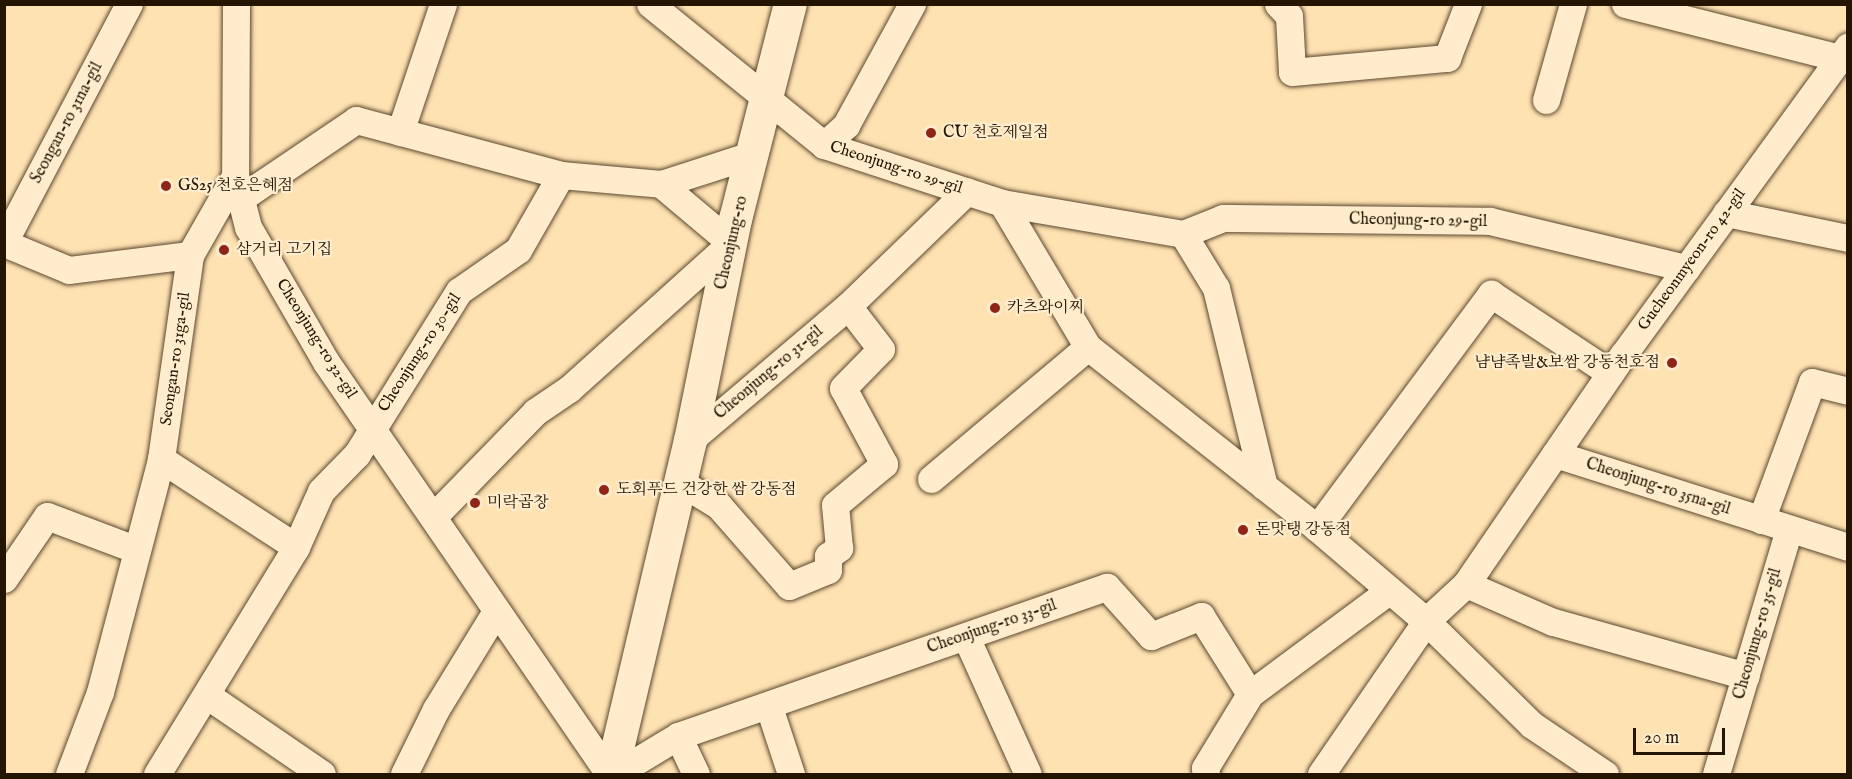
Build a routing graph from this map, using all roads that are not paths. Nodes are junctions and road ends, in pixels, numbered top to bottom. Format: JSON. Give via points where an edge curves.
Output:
{"nodes":[{"id":1,"x":129,"y":4,"type":"edge"},
{"id":2,"x":236,"y":4,"type":"edge"},
{"id":3,"x":442,"y":4,"type":"edge"},
{"id":4,"x":651,"y":4,"type":"edge"},
{"id":5,"x":790,"y":4,"type":"edge"},
{"id":6,"x":912,"y":4,"type":"edge"},
{"id":7,"x":1278,"y":4,"type":"edge"},
{"id":8,"x":1467,"y":4,"type":"edge"},
{"id":9,"x":1573,"y":4,"type":"edge"},
{"id":10,"x":1634,"y":5,"type":"edge"},
{"id":11,"x":1845,"y":54,"type":"edge"},
{"id":12,"x":768,"y":100,"type":"junction"},
{"id":13,"x":1546,"y":100,"type":"dead end"},
{"id":14,"x":400,"y":132,"type":"junction"},
{"id":15,"x":824,"y":145,"type":"junction"},
{"id":16,"x":754,"y":154,"type":"junction"},
{"id":17,"x":561,"y":175,"type":"junction"},
{"id":18,"x":661,"y":184,"type":"junction"},
{"id":19,"x":238,"y":187,"type":"junction"},
{"id":20,"x":967,"y":191,"type":"junction"},
{"id":21,"x":1002,"y":203,"type":"junction"},
{"id":22,"x":1726,"y":213,"type":"junction"},
{"id":23,"x":1184,"y":234,"type":"junction"},
{"id":24,"x":1848,"y":238,"type":"edge"},
{"id":25,"x":4,"y":243,"type":"edge"},
{"id":26,"x":731,"y":243,"type":"junction"},
{"id":27,"x":190,"y":255,"type":"junction"},
{"id":28,"x":1686,"y":268,"type":"junction"},
{"id":29,"x":848,"y":306,"type":"junction"},
{"id":30,"x":1089,"y":348,"type":"junction"},
{"id":31,"x":1611,"y":373,"type":"junction"},
{"id":32,"x":1848,"y":391,"type":"edge"},
{"id":33,"x":372,"y":426,"type":"junction"},
{"id":34,"x":690,"y":440,"type":"junction"},
{"id":35,"x":1555,"y":454,"type":"junction"},
{"id":36,"x":161,"y":459,"type":"junction"},
{"id":37,"x":931,"y":479,"type":"dead end"},
{"id":38,"x":680,"y":482,"type":"junction"},
{"id":39,"x":1264,"y":486,"type":"junction"},
{"id":40,"x":435,"y":516,"type":"junction"},
{"id":41,"x":1761,"y":520,"type":"junction"},
{"id":42,"x":1317,"y":528,"type":"junction"},
{"id":43,"x":1789,"y":529,"type":"junction"},
{"id":44,"x":296,"y":547,"type":"junction"},
{"id":45,"x":1848,"y":547,"type":"edge"},
{"id":46,"x":137,"y":550,"type":"junction"},
{"id":47,"x":9,"y":564,"type":"edge"},
{"id":48,"x":1466,"y":584,"type":"junction"},
{"id":49,"x":1390,"y":590,"type":"junction"},
{"id":50,"x":496,"y":611,"type":"junction"},
{"id":51,"x":1426,"y":621,"type":"junction"},
{"id":52,"x":966,"y":637,"type":"junction"},
{"id":53,"x":1746,"y":676,"type":"junction"},
{"id":54,"x":1250,"y":694,"type":"junction"},
{"id":55,"x":208,"y":696,"type":"junction"},
{"id":56,"x":769,"y":706,"type":"junction"},
{"id":57,"x":678,"y":736,"type":"junction"},
{"id":58,"x":69,"y":774,"type":"edge"},
{"id":59,"x":157,"y":774,"type":"edge"},
{"id":60,"x":322,"y":774,"type":"edge"},
{"id":61,"x":404,"y":774,"type":"edge"},
{"id":62,"x":612,"y":774,"type":"edge"},
{"id":63,"x":696,"y":774,"type":"edge"},
{"id":64,"x":791,"y":774,"type":"edge"},
{"id":65,"x":1028,"y":774,"type":"edge"},
{"id":66,"x":1206,"y":774,"type":"edge"},
{"id":67,"x":1321,"y":774,"type":"edge"},
{"id":68,"x":1605,"y":774,"type":"edge"},
{"id":69,"x":1716,"y":774,"type":"edge"}],
"edges":[{"from":1,"to":25,"type":"street","name":"Seongan-ro 31na-gil"},
{"from":2,"to":19,"type":"street","name":"Cheonjung-ro 32-gil"},
{"from":3,"to":14,"type":"street"},
{"from":4,"to":12,"type":"street","name":"Cheonjung-ro 29-gil"},
{"from":5,"to":12,"type":"street","name":"Cheonjung-ro"},
{"from":6,"to":15,"type":"street","via":[[846,125]]},
{"from":7,"to":8,"type":"street","via":[[1288,16],[1292,72],[1448,58]]},
{"from":9,"to":13,"type":"street"},
{"from":10,"to":11,"type":"street"},
{"from":11,"to":22,"type":"street","name":"Gucheonmyeon-ro 42-gil"},
{"from":12,"to":15,"type":"street","name":"Cheonjung-ro 29-gil"},
{"from":12,"to":16,"type":"street","name":"Cheonjung-ro"},
{"from":14,"to":17,"type":"street"},
{"from":14,"to":19,"type":"street","via":[[356,120]]},
{"from":15,"to":20,"type":"street","name":"Cheonjung-ro 29-gil"},
{"from":16,"to":18,"type":"street"},
{"from":16,"to":26,"type":"street","name":"Cheonjung-ro"},
{"from":17,"to":18,"type":"street"},
{"from":17,"to":33,"type":"street","name":"Cheonjung-ro 30-gil","via":[[518,250],[459,291]]},
{"from":18,"to":26,"type":"street"},
{"from":19,"to":27,"type":"street","name":"Seongan-ro 31ga-gil"},
{"from":19,"to":33,"type":"street","name":"Cheonjung-ro 32-gil","via":[[254,237],[326,362]]},
{"from":20,"to":21,"type":"street","name":"Cheonjung-ro 29-gil"},
{"from":20,"to":29,"type":"street","name":"Cheonjung-ro 31-gil"},
{"from":21,"to":23,"type":"street","name":"Cheonjung-ro 29-gil"},
{"from":21,"to":30,"type":"street"},
{"from":22,"to":24,"type":"street"},
{"from":22,"to":28,"type":"street","name":"Gucheonmyeon-ro 42-gil"},
{"from":23,"to":28,"type":"street","name":"Cheonjung-ro 29-gil","via":[[1223,218],[1490,221]]},
{"from":23,"to":39,"type":"street","via":[[1216,288]]},
{"from":25,"to":27,"type":"street","name":"Seongan-ro 31na-gil","via":[[69,270]]},
{"from":26,"to":34,"type":"street","name":"Cheonjung-ro"},
{"from":26,"to":40,"type":"street","via":[[569,388],[536,412]]},
{"from":27,"to":36,"type":"street","name":"Seongan-ro 31ga-gil"},
{"from":28,"to":31,"type":"street","name":"Gucheonmyeon-ro 42-gil"},
{"from":29,"to":34,"type":"street","name":"Cheonjung-ro 31-gil"},
{"from":29,"to":38,"type":"street","via":[[881,349],[843,388],[884,464],[835,504],[839,548],[828,556],[828,570],[789,586],[719,506]]},
{"from":30,"to":37,"type":"street"},
{"from":30,"to":39,"type":"street"},
{"from":31,"to":35,"type":"street","name":"Gucheonmyeon-ro 42-gil"},
{"from":31,"to":42,"type":"street","via":[[1491,294]]},
{"from":32,"to":41,"type":"street","via":[[1812,382]]},
{"from":33,"to":40,"type":"street","name":"Cheonjung-ro 32-gil"},
{"from":33,"to":44,"type":"street","via":[[357,454],[321,491]]},
{"from":34,"to":38,"type":"street","name":"Cheonjung-ro"},
{"from":35,"to":41,"type":"street","name":"Cheonjung-ro 35na-gil"},
{"from":35,"to":48,"type":"street","name":"Gucheonmyeon-ro 42-gil"},
{"from":36,"to":44,"type":"street"},
{"from":36,"to":46,"type":"street","name":"Seongan-ro 31ga-gil"},
{"from":38,"to":62,"type":"street","name":"Cheonjung-ro"},
{"from":39,"to":42,"type":"street"},
{"from":40,"to":50,"type":"street","name":"Cheonjung-ro 32-gil"},
{"from":41,"to":43,"type":"street","name":"Cheonjung-ro 35na-gil"},
{"from":42,"to":49,"type":"street"},
{"from":43,"to":45,"type":"street","name":"Cheonjung-ro 35na-gil"},
{"from":43,"to":53,"type":"street","name":"Cheonjung-ro 35-gil"},
{"from":44,"to":55,"type":"street"},
{"from":46,"to":47,"type":"street","via":[[47,516]]},
{"from":46,"to":58,"type":"street","name":"Seongan-ro 31ga-gil","via":[[100,692]]},
{"from":48,"to":51,"type":"street","name":"Gucheonmyeon-ro 42-gil"},
{"from":48,"to":53,"type":"street","via":[[1553,622]]},
{"from":49,"to":51,"type":"street"},
{"from":49,"to":54,"type":"street"},
{"from":50,"to":61,"type":"street","via":[[435,709]]},
{"from":50,"to":62,"type":"street","name":"Cheonjung-ro 32-gil"},
{"from":51,"to":67,"type":"street","name":"Gucheonmyeon-ro 42-gil"},
{"from":51,"to":68,"type":"street","via":[[1532,725]]},
{"from":52,"to":54,"type":"street","name":"Cheonjung-ro 33-gil","via":[[1107,587],[1151,636],[1201,616]]},
{"from":52,"to":56,"type":"street","name":"Cheonjung-ro 33-gil"},
{"from":52,"to":65,"type":"street"},
{"from":53,"to":69,"type":"street","name":"Cheonjung-ro 35-gil"},
{"from":54,"to":66,"type":"street","via":[[1205,768]]},
{"from":55,"to":59,"type":"street"},
{"from":55,"to":60,"type":"street"},
{"from":56,"to":57,"type":"street","name":"Cheonjung-ro 33-gil"},
{"from":56,"to":64,"type":"street"},
{"from":57,"to":62,"type":"street","name":"Cheonjung-ro 33-gil"},
{"from":57,"to":63,"type":"street"}]}
